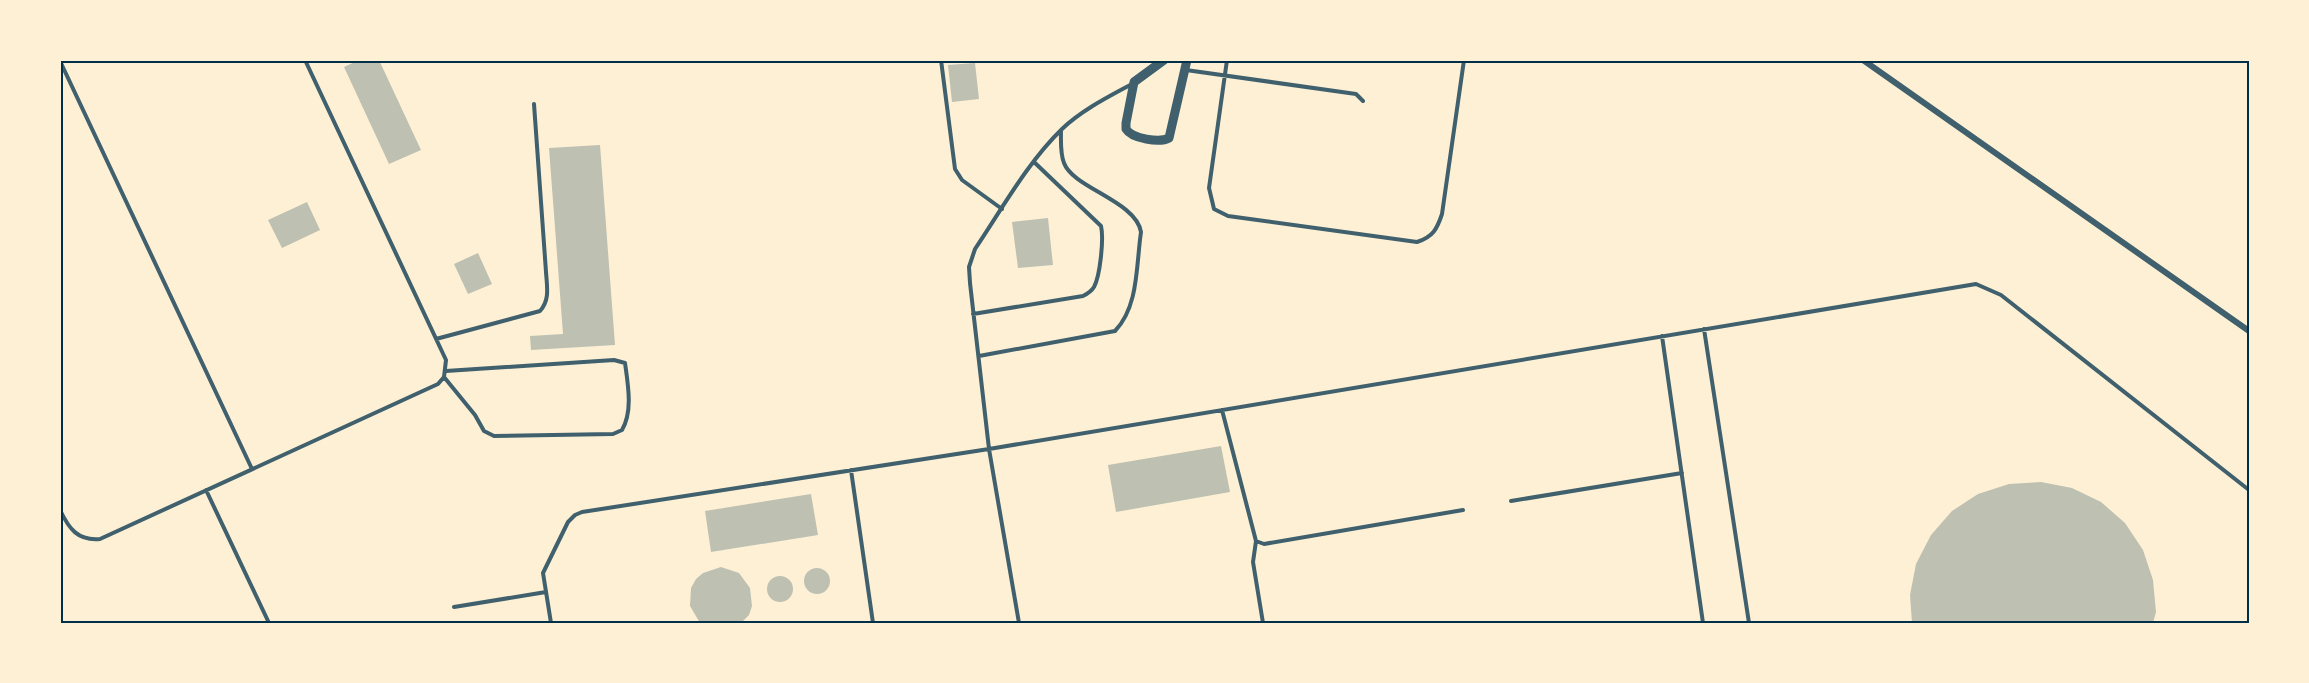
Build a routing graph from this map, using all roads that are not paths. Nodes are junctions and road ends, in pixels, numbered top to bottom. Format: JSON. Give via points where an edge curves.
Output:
{"nodes":[{"id":1,"x":305,"y":60,"type":"edge"},
{"id":2,"x":941,"y":60,"type":"edge"},
{"id":3,"x":1164,"y":60,"type":"edge"},
{"id":4,"x":1227,"y":60,"type":"edge"},
{"id":5,"x":1464,"y":60,"type":"edge"},
{"id":6,"x":1863,"y":60,"type":"edge"},
{"id":7,"x":60,"y":61,"type":"edge"},
{"id":8,"x":1186,"y":65,"type":"edge"},
{"id":9,"x":1224,"y":75,"type":"junction"},
{"id":10,"x":1134,"y":82,"type":"junction"},
{"id":11,"x":1364,"y":101,"type":"dead end"},
{"id":12,"x":534,"y":104,"type":"dead end"},
{"id":13,"x":1061,"y":130,"type":"junction"},
{"id":14,"x":1034,"y":162,"type":"junction"},
{"id":15,"x":1002,"y":209,"type":"junction"},
{"id":16,"x":974,"y":314,"type":"junction"},
{"id":17,"x":1704,"y":329,"type":"junction"},
{"id":18,"x":2249,"y":331,"type":"edge"},
{"id":19,"x":1662,"y":336,"type":"junction"},
{"id":20,"x":436,"y":339,"type":"junction"},
{"id":21,"x":979,"y":356,"type":"junction"},
{"id":22,"x":446,"y":371,"type":"junction"},
{"id":23,"x":444,"y":377,"type":"junction"},
{"id":24,"x":1222,"y":410,"type":"junction"},
{"id":25,"x":989,"y":449,"type":"junction"},
{"id":26,"x":252,"y":469,"type":"junction"},
{"id":27,"x":851,"y":470,"type":"junction"},
{"id":28,"x":1682,"y":473,"type":"junction"},
{"id":29,"x":206,"y":490,"type":"junction"},
{"id":30,"x":2249,"y":490,"type":"edge"},
{"id":31,"x":1511,"y":501,"type":"dead end"},
{"id":32,"x":60,"y":510,"type":"edge"},
{"id":33,"x":1463,"y":510,"type":"dead end"},
{"id":34,"x":1256,"y":541,"type":"junction"},
{"id":35,"x":546,"y":592,"type":"junction"},
{"id":36,"x":454,"y":608,"type":"dead end"},
{"id":37,"x":269,"y":623,"type":"edge"},
{"id":38,"x":550,"y":623,"type":"edge"},
{"id":39,"x":873,"y":623,"type":"edge"},
{"id":40,"x":1019,"y":623,"type":"edge"},
{"id":41,"x":1263,"y":623,"type":"edge"},
{"id":42,"x":1703,"y":623,"type":"edge"},
{"id":43,"x":1749,"y":623,"type":"edge"}],
"edges":[{"from":1,"to":20,"type":"lane"},
{"from":2,"to":15,"type":"lane","via":[[955,169],[962,180]]},
{"from":3,"to":10,"type":"street"},
{"from":4,"to":9,"type":"lane"},
{"from":5,"to":9,"type":"lane","via":[[1442,214],[1437,229],[1428,239],[1417,242],[1228,216],[1214,209],[1209,188]]},
{"from":6,"to":18,"type":"street"},
{"from":7,"to":26,"type":"lane"},
{"from":8,"to":9,"type":"lane"},
{"from":8,"to":10,"type":"street","via":[[1171,133],[1166,140],[1128,133],[1126,123]]},
{"from":9,"to":11,"type":"lane","via":[[1356,94]]},
{"from":10,"to":13,"type":"lane"},
{"from":12,"to":20,"type":"lane","via":[[546,304],[540,311]]},
{"from":13,"to":14,"type":"lane"},
{"from":13,"to":21,"type":"lane","via":[[1062,155],[1069,171],[1130,213],[1140,225],[1130,307],[1115,331]]},
{"from":14,"to":15,"type":"lane"},
{"from":14,"to":16,"type":"lane","via":[[1101,226],[1097,281],[1083,296]]},
{"from":15,"to":16,"type":"lane","via":[[970,260]]},
{"from":16,"to":21,"type":"lane"},
{"from":17,"to":19,"type":"lane"},
{"from":17,"to":30,"type":"lane","via":[[1976,284],[2001,295]]},
{"from":17,"to":43,"type":"lane"},
{"from":19,"to":24,"type":"lane"},
{"from":19,"to":28,"type":"lane"},
{"from":20,"to":22,"type":"lane","via":[[446,360]]},
{"from":21,"to":25,"type":"lane"},
{"from":22,"to":23,"type":"lane"},
{"from":22,"to":23,"type":"lane","via":[[625,363],[627,420],[622,430],[613,434],[494,436],[484,431]]},
{"from":23,"to":26,"type":"lane","via":[[438,384]]},
{"from":24,"to":25,"type":"lane"},
{"from":24,"to":34,"type":"lane"},
{"from":25,"to":27,"type":"lane"},
{"from":25,"to":40,"type":"lane"},
{"from":26,"to":29,"type":"lane"},
{"from":27,"to":35,"type":"lane","via":[[575,515],[544,569]]},
{"from":27,"to":39,"type":"lane"},
{"from":28,"to":31,"type":"lane"},
{"from":28,"to":42,"type":"lane"},
{"from":29,"to":32,"type":"lane","via":[[100,539],[90,540],[76,534]]},
{"from":29,"to":37,"type":"lane"},
{"from":33,"to":34,"type":"lane","via":[[1264,544]]},
{"from":34,"to":41,"type":"lane","via":[[1253,562]]},
{"from":35,"to":36,"type":"lane"},
{"from":35,"to":38,"type":"lane"}]}
